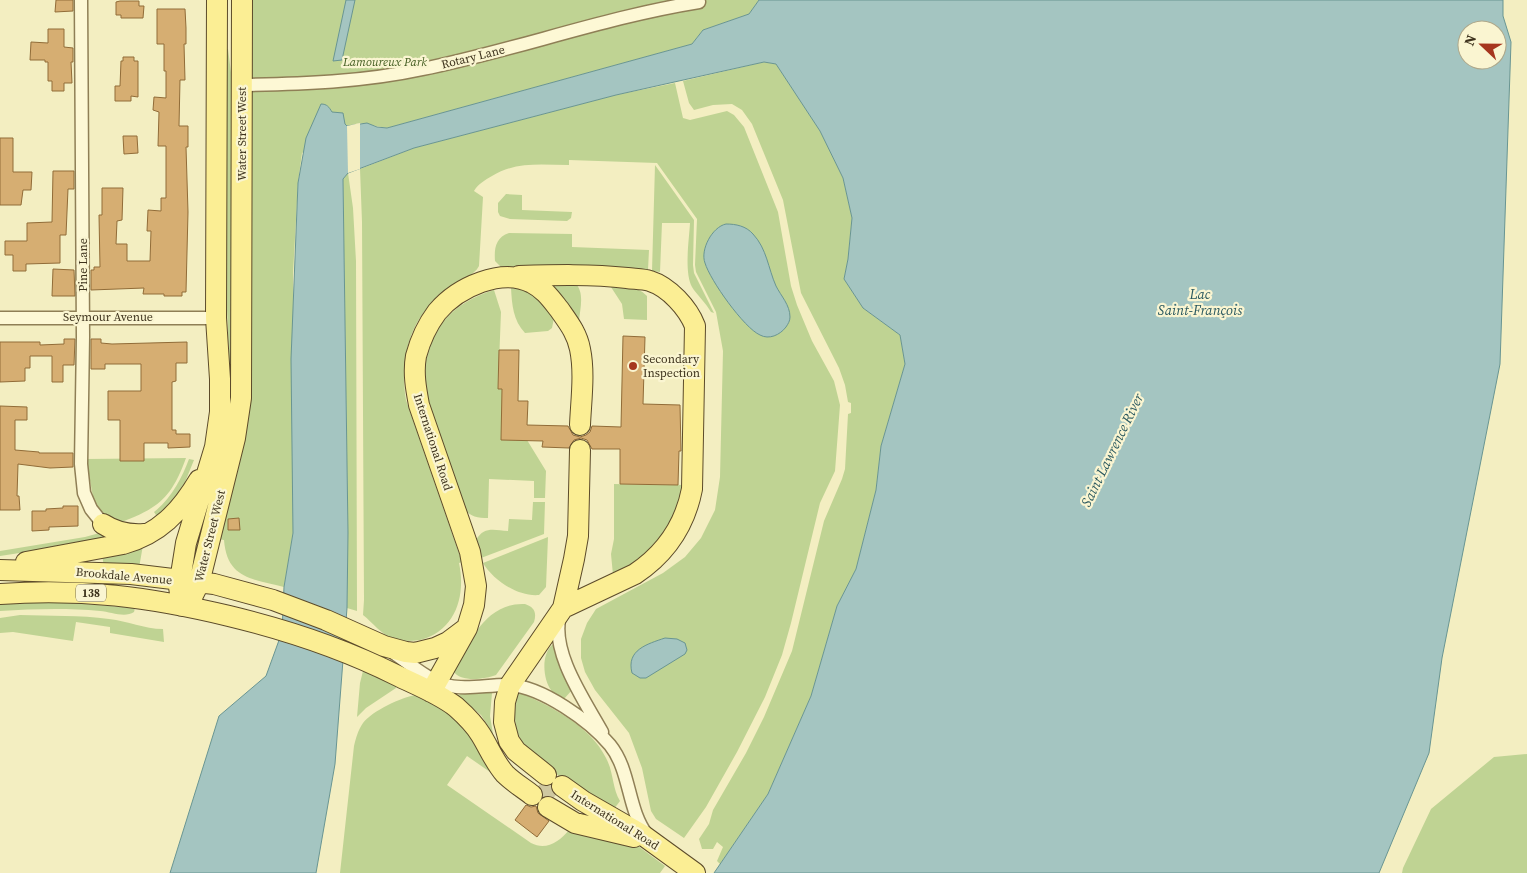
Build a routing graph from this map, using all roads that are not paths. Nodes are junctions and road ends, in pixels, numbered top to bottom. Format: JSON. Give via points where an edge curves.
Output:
{"nodes":[{"id":1,"x":81,"y":0,"type":"edge"},
{"id":2,"x":217,"y":0,"type":"edge"},
{"id":3,"x":242,"y":0,"type":"edge"},
{"id":4,"x":699,"y":2,"type":"dead end"},
{"id":5,"x":242,"y":85,"type":"junction"},
{"id":6,"x":510,"y":276,"type":"junction"},
{"id":7,"x":83,"y":317,"type":"junction"},
{"id":8,"x":0,"y":318,"type":"edge"},
{"id":9,"x":216,"y":318,"type":"junction"},
{"id":10,"x":580,"y":425,"type":"dead end"},
{"id":11,"x":580,"y":450,"type":"dead end"},
{"id":12,"x":212,"y":456,"type":"junction"},
{"id":13,"x":103,"y":524,"type":"joint"},
{"id":14,"x":151,"y":533,"type":"junction"},
{"id":15,"x":0,"y":568,"type":"edge"},
{"id":16,"x":179,"y":580,"type":"junction"},
{"id":17,"x":199,"y":583,"type":"junction"},
{"id":18,"x":0,"y":594,"type":"edge"},
{"id":19,"x":182,"y":606,"type":"junction"},
{"id":20,"x":563,"y":608,"type":"junction"},
{"id":21,"x":467,"y":628,"type":"junction"},
{"id":22,"x":384,"y":646,"type":"junction"},
{"id":23,"x":358,"y":657,"type":"joint"},
{"id":24,"x":510,"y":685,"type":"junction"},
{"id":25,"x":435,"y":686,"type":"junction"},
{"id":26,"x":608,"y":743,"type":"junction"},
{"id":27,"x":547,"y":790,"type":"junction"},
{"id":28,"x":653,"y":843,"type":"junction"},
{"id":29,"x":695,"y":873,"type":"edge"}],
"edges":[{"from":1,"to":7,"type":"street","name":"Pine Lane"},
{"from":2,"to":9,"type":"main road","name":"Water Street West"},
{"from":3,"to":5,"type":"main road","name":"Water Street West"},
{"from":4,"to":5,"type":"street","name":"Rotary Lane","via":[[659,8],[423,69],[372,78]]},
{"from":5,"to":17,"type":"main road","name":"Water Street West","via":[[241,398]]},
{"from":6,"to":10,"type":"main road","via":[[524,279],[541,289],[576,335],[582,361]]},
{"from":6,"to":20,"type":"main road","name":"International Road","via":[[610,276],[650,281],[678,300],[695,326],[692,489],[684,518],[671,539],[644,567]]},
{"from":6,"to":21,"type":"main road","name":"International Road","via":[[488,280],[459,294],[438,311],[427,328],[416,357],[419,405],[473,562],[476,586]]},
{"from":7,"to":8,"type":"street","name":"Seymour Avenue"},
{"from":7,"to":9,"type":"street","name":"Seymour Avenue"},
{"from":7,"to":13,"type":"street","name":"Pine Lane","via":[[81,464],[84,493]]},
{"from":9,"to":12,"type":"main road","name":"Water Street West","via":[[220,394],[219,424]]},
{"from":11,"to":20,"type":"main road","name":"International Road","via":[[578,536]]},
{"from":12,"to":14,"type":"main road","via":[[189,496],[169,520]]},
{"from":12,"to":16,"type":"main road","name":"Water Street West","via":[[186,543]]},
{"from":13,"to":14,"type":"main road","via":[[123,532]]},
{"from":14,"to":15,"type":"main road","via":[[123,544]]},
{"from":15,"to":16,"type":"main road","name":"Brookdale Avenue","number":"138","via":[[131,574]]},
{"from":16,"to":17,"type":"main road","name":"Brookdale Avenue","number":"138"},
{"from":16,"to":19,"type":"main road","name":"Water Street West"},
{"from":17,"to":19,"type":"main road","name":"Water Street West","via":[[192,597]]},
{"from":17,"to":22,"type":"main road","name":"Brookdale Avenue","number":"138","via":[[273,600]]},
{"from":18,"to":19,"type":"main road","name":"Brookdale Avenue","number":"138","via":[[105,593]]},
{"from":19,"to":23,"type":"main road","name":"Brookdale Avenue","number":"138","via":[[270,626]]},
{"from":20,"to":24,"type":"main road","name":"International Road"},
{"from":20,"to":26,"type":"street","via":[[558,630],[565,662]]},
{"from":21,"to":22,"type":"main road","via":[[448,642],[426,651],[406,652]]},
{"from":21,"to":25,"type":"main road","name":"International Road"},
{"from":22,"to":25,"type":"street"},
{"from":23,"to":25,"type":"main road","name":"International Road"},
{"from":24,"to":25,"type":"street"},
{"from":24,"to":26,"type":"street","via":[[526,688],[557,703]]},
{"from":24,"to":27,"type":"main road","name":"International Road","via":[[505,702],[506,733]]},
{"from":25,"to":27,"type":"main road","name":"International Road","via":[[480,733],[505,773]]},
{"from":26,"to":28,"type":"street","via":[[622,764],[638,819]]},
{"from":27,"to":28,"type":"main road","name":"International Road","via":[[575,822]]},
{"from":28,"to":29,"type":"main road","name":"International Road"}]}
